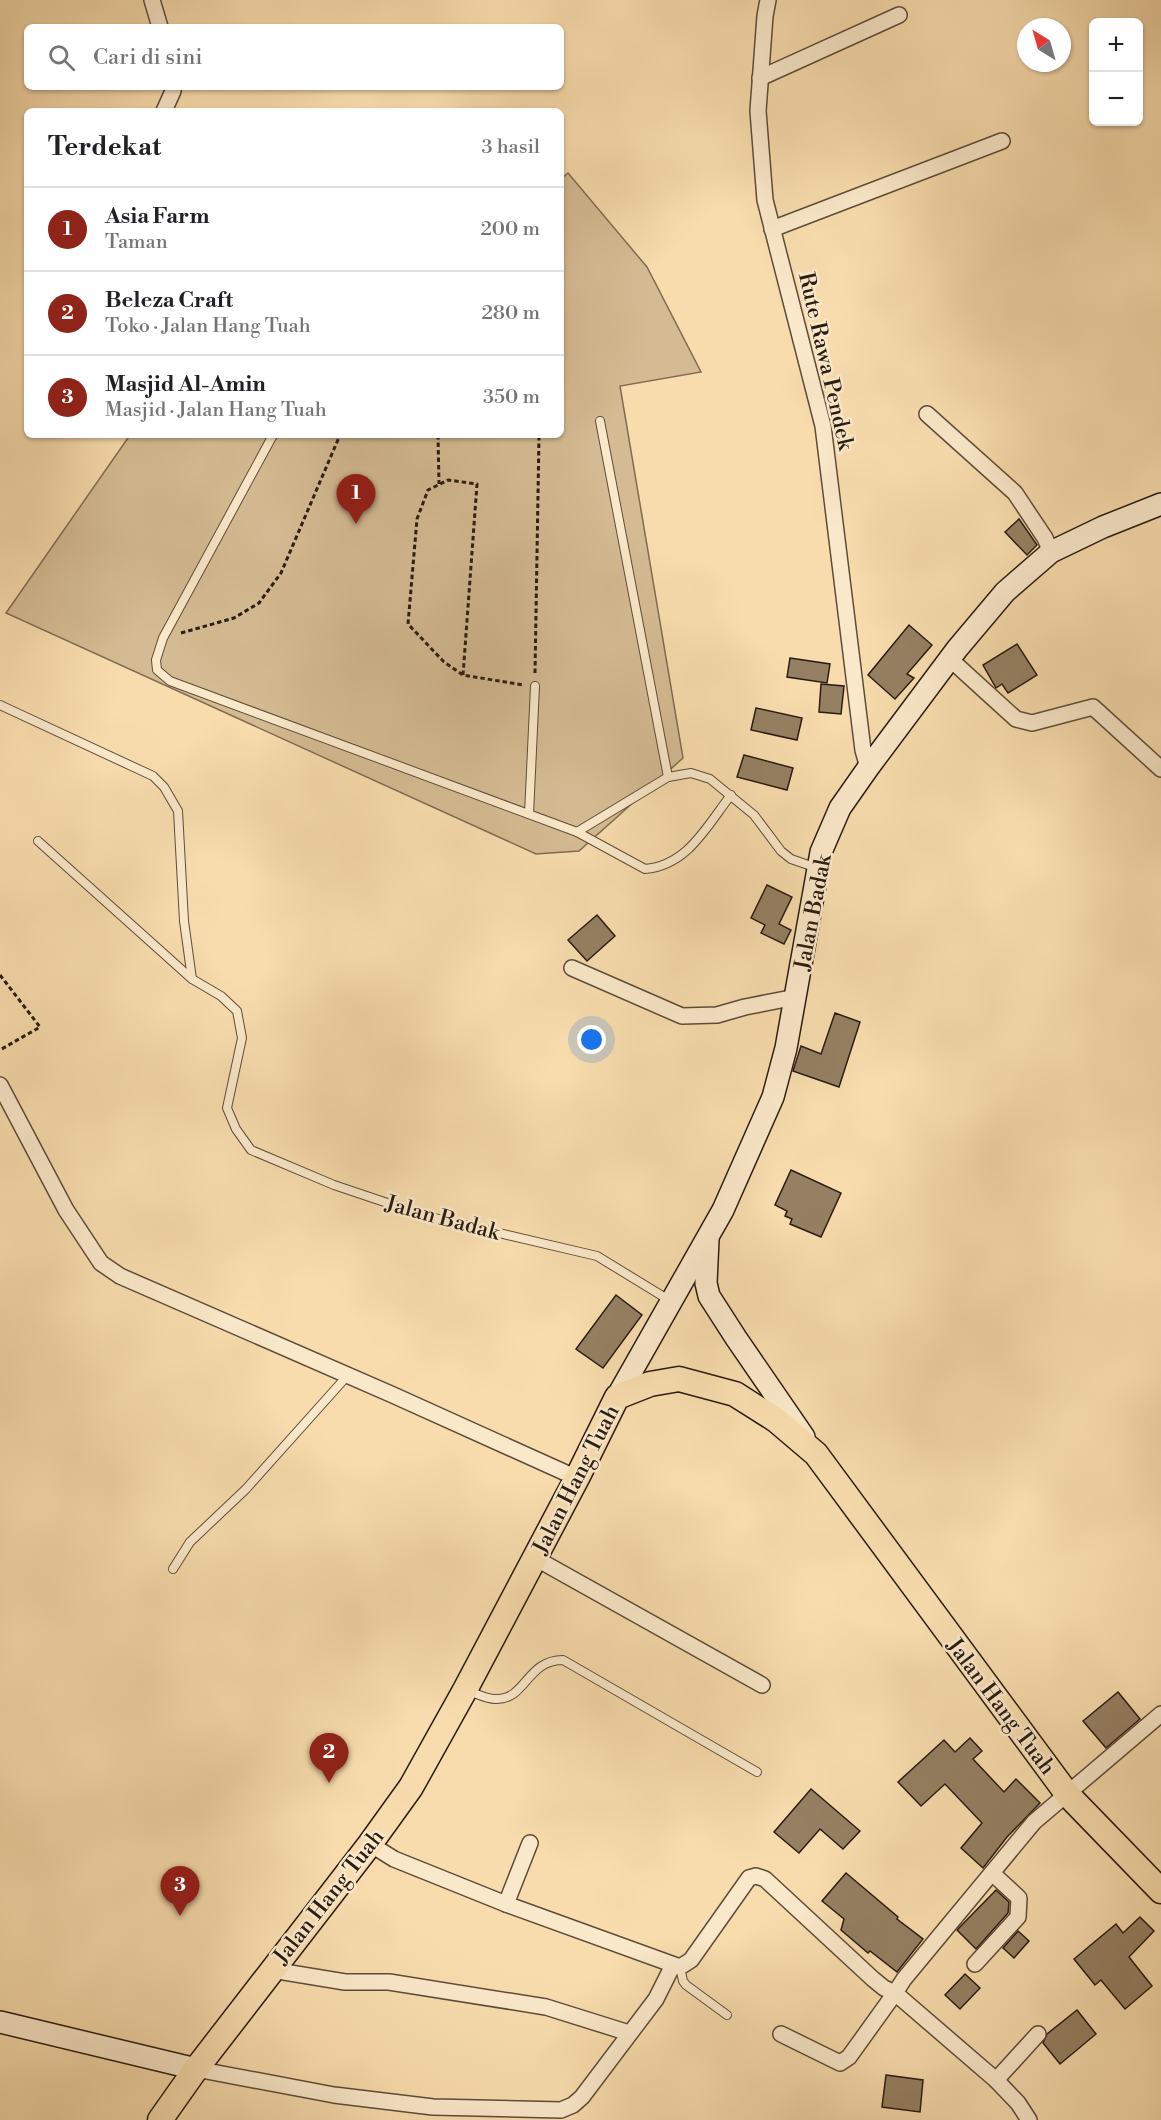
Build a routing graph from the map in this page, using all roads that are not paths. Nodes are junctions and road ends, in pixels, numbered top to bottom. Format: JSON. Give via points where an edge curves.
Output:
{"nodes":[{"id":1,"x":152,"y":0,"type":"edge"},
{"id":2,"x":768,"y":0,"type":"edge"},
{"id":3,"x":898,"y":15,"type":"dead end"},
{"id":4,"x":159,"y":24,"type":"edge"},
{"id":5,"x":760,"y":78,"type":"junction"},
{"id":6,"x":173,"y":90,"type":"edge"},
{"id":7,"x":165,"y":108,"type":"edge"},
{"id":8,"x":1002,"y":141,"type":"dead end"},
{"id":9,"x":772,"y":229,"type":"junction"},
{"id":10,"x":927,"y":414,"type":"dead end"},
{"id":11,"x":600,"y":421,"type":"dead end"},
{"id":12,"x":271,"y":438,"type":"edge"},
{"id":13,"x":1161,"y":504,"type":"edge"},
{"id":14,"x":1051,"y":552,"type":"junction"},
{"id":15,"x":950,"y":659,"type":"junction"},
{"id":16,"x":535,"y":686,"type":"road end"},
{"id":17,"x":0,"y":705,"type":"edge"},
{"id":18,"x":868,"y":768,"type":"junction"},
{"id":19,"x":1161,"y":769,"type":"edge"},
{"id":20,"x":668,"y":777,"type":"junction"},
{"id":21,"x":731,"y":795,"type":"junction"},
{"id":22,"x":528,"y":814,"type":"junction"},
{"id":23,"x":577,"y":832,"type":"junction"},
{"id":24,"x":38,"y":841,"type":"dead end"},
{"id":25,"x":819,"y":868,"type":"junction"},
{"id":26,"x":572,"y":968,"type":"dead end"},
{"id":27,"x":192,"y":979,"type":"junction"},
{"id":28,"x":795,"y":997,"type":"junction"},
{"id":29,"x":0,"y":1085,"type":"edge"},
{"id":30,"x":708,"y":1236,"type":"junction"},
{"id":31,"x":670,"y":1300,"type":"junction"},
{"id":32,"x":348,"y":1376,"type":"junction"},
{"id":33,"x":617,"y":1397,"type":"junction"},
{"id":34,"x":816,"y":1454,"type":"junction"},
{"id":35,"x":577,"y":1478,"type":"junction"},
{"id":36,"x":535,"y":1558,"type":"junction"},
{"id":37,"x":173,"y":1569,"type":"dead end"},
{"id":38,"x":762,"y":1685,"type":"dead end"},
{"id":39,"x":465,"y":1690,"type":"junction"},
{"id":40,"x":1161,"y":1714,"type":"edge"},
{"id":41,"x":757,"y":1772,"type":"dead end"},
{"id":42,"x":1068,"y":1795,"type":"junction"},
{"id":43,"x":530,"y":1843,"type":"dead end"},
{"id":44,"x":370,"y":1844,"type":"junction"},
{"id":45,"x":992,"y":1873,"type":"junction"},
{"id":46,"x":1161,"y":1891,"type":"edge"},
{"id":47,"x":506,"y":1904,"type":"junction"},
{"id":48,"x":975,"y":1964,"type":"dead end"},
{"id":49,"x":677,"y":1966,"type":"junction"},
{"id":50,"x":272,"y":1970,"type":"junction"},
{"id":51,"x":895,"y":1993,"type":"junction"},
{"id":52,"x":727,"y":2015,"type":"dead end"},
{"id":53,"x":0,"y":2022,"type":"edge"},
{"id":54,"x":629,"y":2033,"type":"junction"},
{"id":55,"x":781,"y":2034,"type":"dead end"},
{"id":56,"x":1038,"y":2034,"type":"dead end"},
{"id":57,"x":196,"y":2069,"type":"junction"},
{"id":58,"x":996,"y":2080,"type":"junction"},
{"id":59,"x":529,"y":2115,"type":"edge"},
{"id":60,"x":160,"y":2120,"type":"edge"},
{"id":61,"x":1029,"y":2120,"type":"edge"}],
"edges":[{"from":1,"to":4,"type":"street"},
{"from":2,"to":5,"type":"street","name":"Rute Rawa Pendek"},
{"from":3,"to":5,"type":"street"},
{"from":5,"to":9,"type":"street","name":"Rute Rawa Pendek","via":[[758,111],[765,200]]},
{"from":6,"to":7,"type":"street"},
{"from":8,"to":9,"type":"street"},
{"from":9,"to":18,"type":"street","name":"Rute Rawa Pendek","via":[[823,426]]},
{"from":10,"to":14,"type":"street","via":[[1015,493]]},
{"from":11,"to":20,"type":"lane"},
{"from":12,"to":22,"type":"lane","via":[[163,638],[156,660],[158,670],[170,681]]},
{"from":13,"to":14,"type":"street","name":"Jalan Badak"},
{"from":14,"to":15,"type":"street","name":"Jalan Badak","via":[[1005,592]]},
{"from":15,"to":18,"type":"street","name":"Jalan Badak"},
{"from":15,"to":19,"type":"street","via":[[1016,719],[1032,723],[1093,707]]},
{"from":16,"to":22,"type":"lane"},
{"from":17,"to":27,"type":"lane","via":[[153,776],[164,787],[178,811],[184,921]]},
{"from":18,"to":25,"type":"street","name":"Jalan Badak","via":[[840,808],[821,852]]},
{"from":20,"to":21,"type":"lane","via":[[691,773],[710,779]]},
{"from":20,"to":23,"type":"lane"},
{"from":21,"to":23,"type":"lane","via":[[687,853],[657,868],[645,869]]},
{"from":21,"to":25,"type":"lane","via":[[754,815],[781,851]]},
{"from":22,"to":23,"type":"lane"},
{"from":24,"to":27,"type":"lane","name":"Jalan Badak"},
{"from":25,"to":28,"type":"street","name":"Jalan Badak"},
{"from":26,"to":28,"type":"street","via":[[682,1016],[717,1015]]},
{"from":27,"to":31,"type":"lane","name":"Jalan Badak","via":[[237,1011],[242,1038],[227,1108],[236,1129],[252,1150],[334,1185],[426,1216],[597,1256]]},
{"from":28,"to":30,"type":"street","name":"Jalan Badak","via":[[773,1097]]},
{"from":29,"to":32,"type":"street","via":[[66,1210],[101,1263],[120,1276]]},
{"from":30,"to":31,"type":"street","name":"Jalan Badak"},
{"from":30,"to":34,"type":"street","via":[[709,1296]]},
{"from":31,"to":33,"type":"street","name":"Jalan Badak"},
{"from":32,"to":35,"type":"street"},
{"from":32,"to":37,"type":"lane","via":[[246,1489],[190,1542]]},
{"from":33,"to":34,"type":"main road","name":"Jalan Hang Tuah","via":[[650,1384],[679,1379],[735,1394],[776,1420]]},
{"from":33,"to":35,"type":"main road","name":"Jalan Hang Tuah"},
{"from":34,"to":42,"type":"main road","name":"Jalan Hang Tuah"},
{"from":35,"to":36,"type":"main road","name":"Jalan Hang Tuah"},
{"from":36,"to":38,"type":"street"},
{"from":36,"to":39,"type":"main road","name":"Jalan Hang Tuah"},
{"from":39,"to":41,"type":"lane","via":[[496,1700],[511,1696],[539,1666],[563,1660]]},
{"from":39,"to":44,"type":"main road","name":"Jalan Hang Tuah","via":[[411,1787]]},
{"from":40,"to":42,"type":"street"},
{"from":42,"to":45,"type":"street","via":[[1034,1822]]},
{"from":42,"to":46,"type":"main road","name":"Jalan Hang Tuah"},
{"from":43,"to":47,"type":"street"},
{"from":44,"to":47,"type":"street","via":[[394,1859]]},
{"from":44,"to":50,"type":"main road","name":"Jalan Hang Tuah"},
{"from":45,"to":48,"type":"street","via":[[1018,1899],[1018,1917]]},
{"from":45,"to":51,"type":"street"},
{"from":47,"to":49,"type":"street"},
{"from":49,"to":51,"type":"street","via":[[691,1960],[749,1878],[756,1876],[873,1979]]},
{"from":49,"to":52,"type":"lane","via":[[686,1985]]},
{"from":49,"to":54,"type":"street"},
{"from":50,"to":54,"type":"street","via":[[546,2007]]},
{"from":50,"to":57,"type":"main road","name":"Jalan Hang Tuah"},
{"from":51,"to":55,"type":"street","via":[[849,2057],[840,2063]]},
{"from":51,"to":58,"type":"street"},
{"from":53,"to":57,"type":"street"},
{"from":54,"to":59,"type":"street","via":[[573,2105]]},
{"from":56,"to":58,"type":"street"},
{"from":57,"to":59,"type":"street","via":[[334,2095]]},
{"from":57,"to":60,"type":"main road","name":"Jalan Hang Tuah"},
{"from":58,"to":61,"type":"street"}]}
